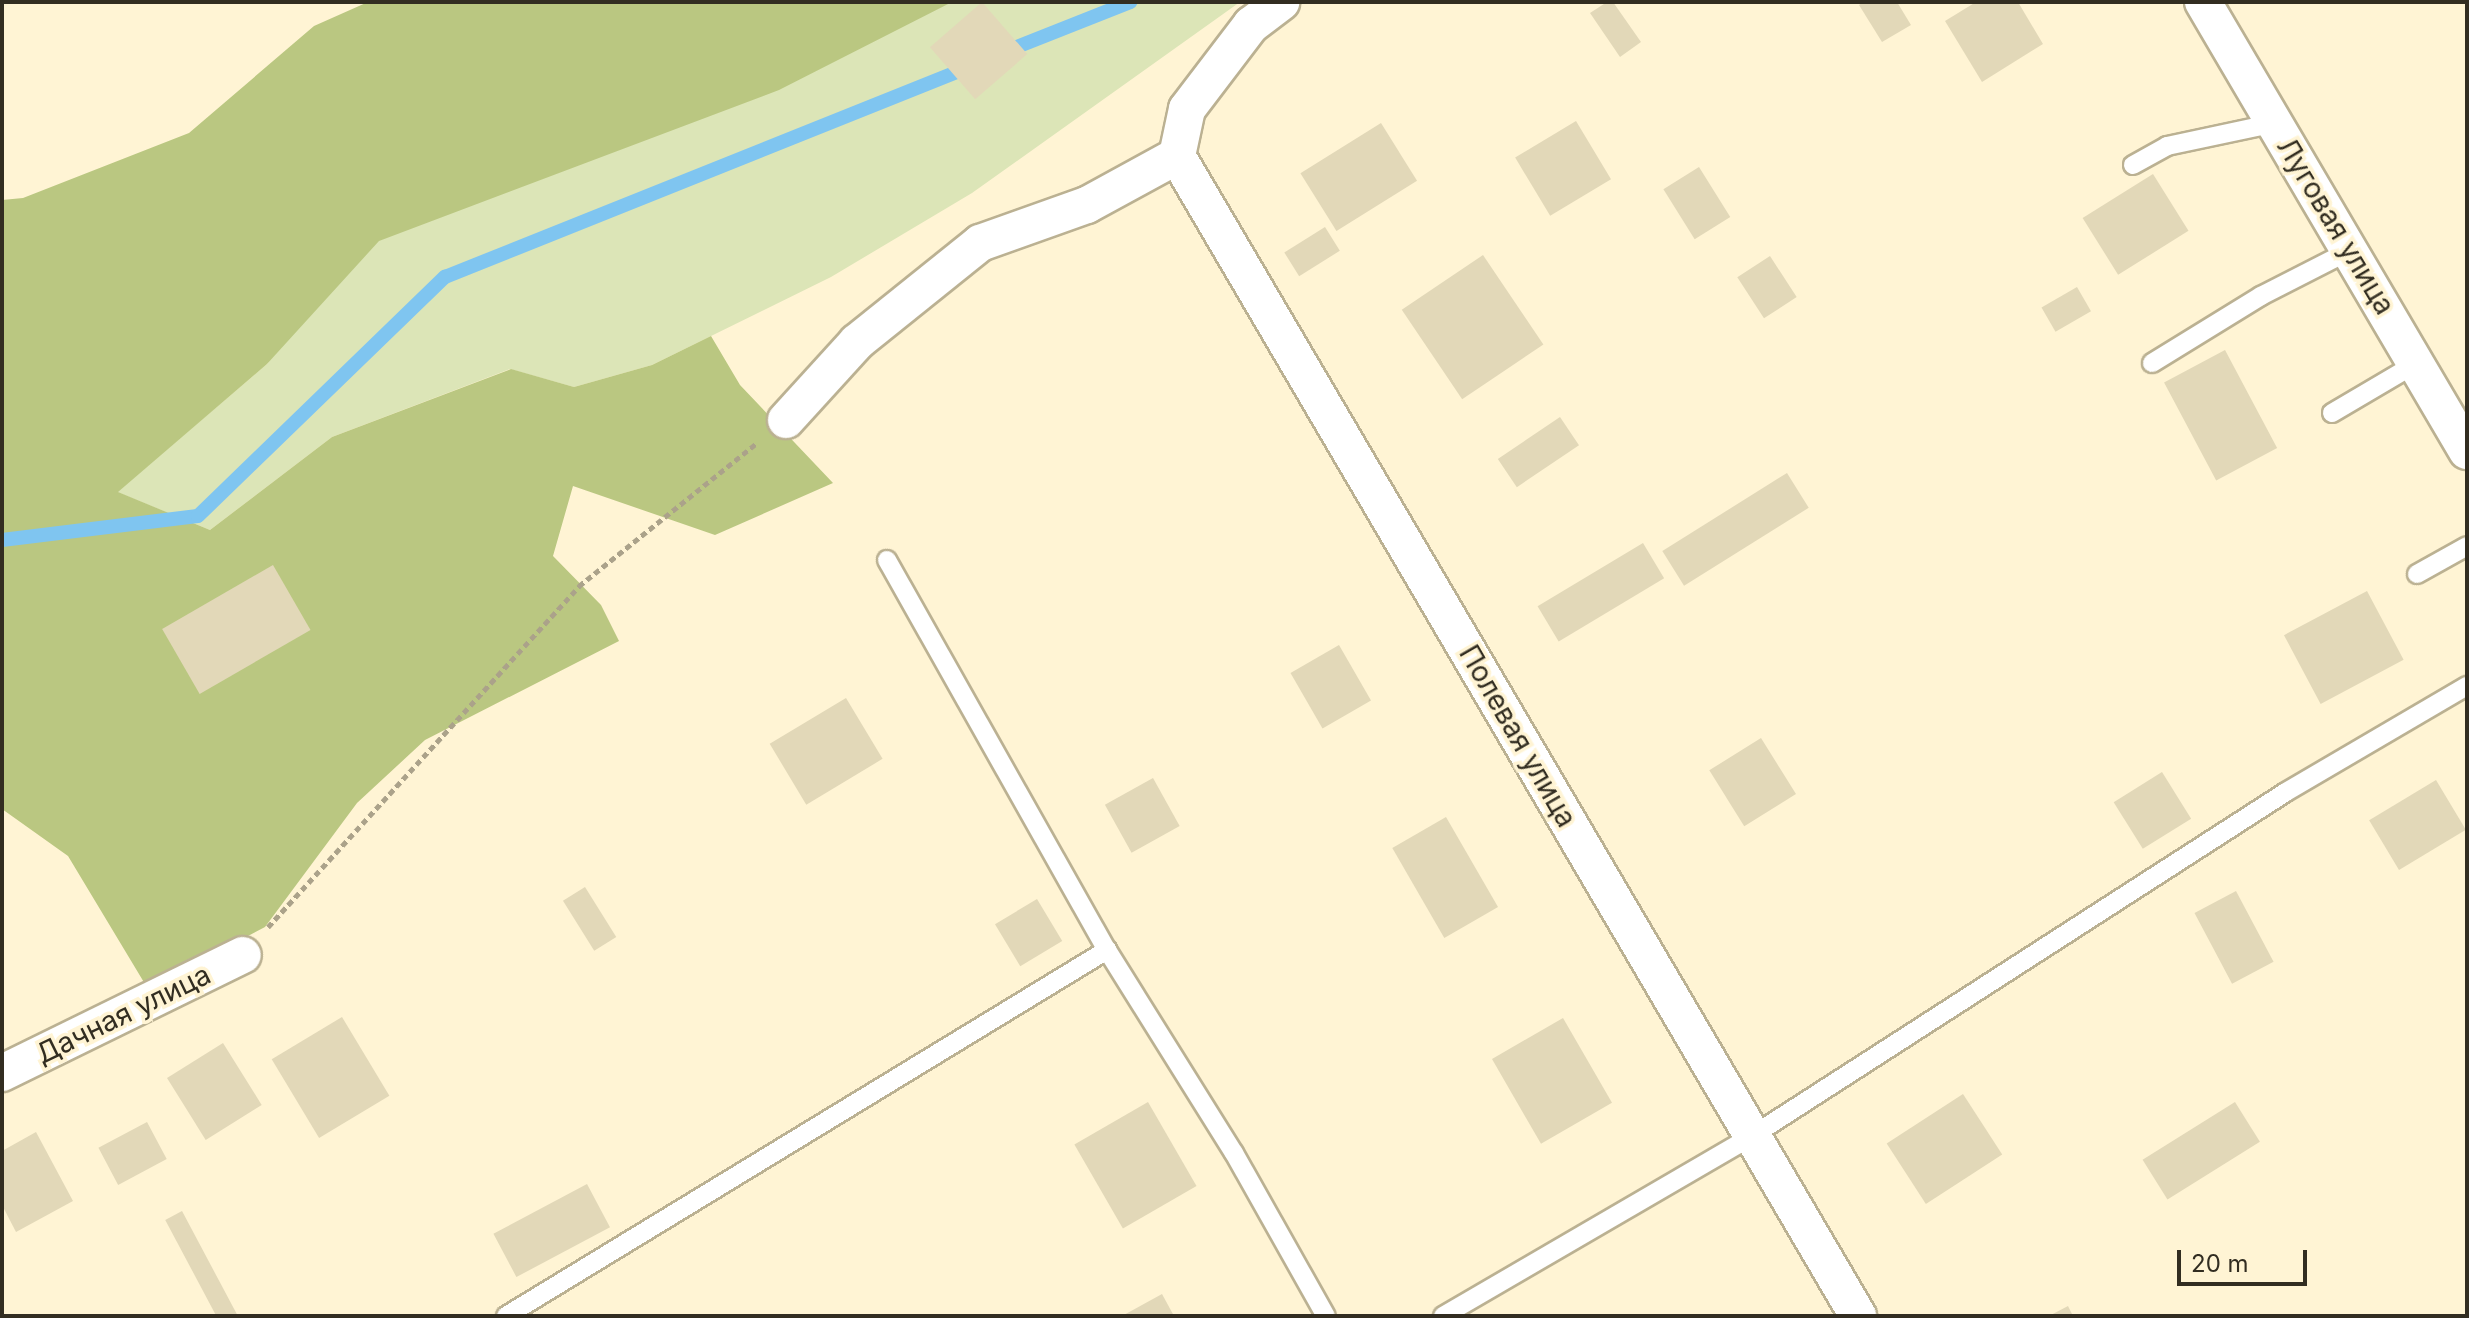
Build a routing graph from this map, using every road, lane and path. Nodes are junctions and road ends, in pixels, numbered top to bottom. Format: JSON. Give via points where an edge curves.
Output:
{"nodes":[{"id":1,"x":1281,"y":2,"type":"edge"},
{"id":2,"x":2203,"y":2,"type":"edge"},
{"id":3,"x":2275,"y":123,"type":"junction"},
{"id":4,"x":1177,"y":156,"type":"junction"},
{"id":5,"x":2133,"y":165,"type":"dead end"},
{"id":6,"x":2353,"y":249,"type":"junction"},
{"id":7,"x":2152,"y":363,"type":"dead end"},
{"id":8,"x":2417,"y":363,"type":"junction"},
{"id":9,"x":2332,"y":413,"type":"dead end"},
{"id":10,"x":786,"y":420,"type":"joint"},
{"id":11,"x":2467,"y":451,"type":"edge"},
{"id":12,"x":2467,"y":546,"type":"edge"},
{"id":13,"x":887,"y":560,"type":"dead end"},
{"id":14,"x":2417,"y":574,"type":"dead end"},
{"id":15,"x":2467,"y":686,"type":"edge"},
{"id":16,"x":1107,"y":950,"type":"junction"},
{"id":17,"x":243,"y":955,"type":"joint"},
{"id":18,"x":2,"y":1073,"type":"edge"},
{"id":19,"x":1752,"y":1136,"type":"junction"},
{"id":20,"x":506,"y":1316,"type":"edge"},
{"id":21,"x":1326,"y":1316,"type":"edge"},
{"id":22,"x":1443,"y":1316,"type":"edge"},
{"id":23,"x":1858,"y":1316,"type":"edge"}],
"edges":[{"from":1,"to":4,"type":"street","via":[[1251,25],[1187,109]]},
{"from":2,"to":3,"type":"street","name":"Луговая улица"},
{"from":3,"to":5,"type":"lane","via":[[2167,146]]},
{"from":3,"to":6,"type":"street","name":"Луговая улица"},
{"from":4,"to":10,"type":"street","via":[[1087,205],[980,243],[857,342]]},
{"from":4,"to":19,"type":"street","name":"Полевая улица"},
{"from":6,"to":7,"type":"lane","via":[[2261,296]]},
{"from":6,"to":8,"type":"street","name":"Луговая улица"},
{"from":8,"to":9,"type":"lane"},
{"from":8,"to":11,"type":"street","name":"Луговая улица"},
{"from":10,"to":17,"type":"path","via":[[579,586]]},
{"from":12,"to":14,"type":"lane"},
{"from":13,"to":16,"type":"lane"},
{"from":15,"to":19,"type":"lane","via":[[2286,792]]},
{"from":16,"to":20,"type":"lane"},
{"from":16,"to":21,"type":"lane","via":[[1234,1153]]},
{"from":17,"to":18,"type":"street","name":"Дачная улица"},
{"from":19,"to":22,"type":"lane"},
{"from":19,"to":23,"type":"street","name":"Полевая улица"}]}
